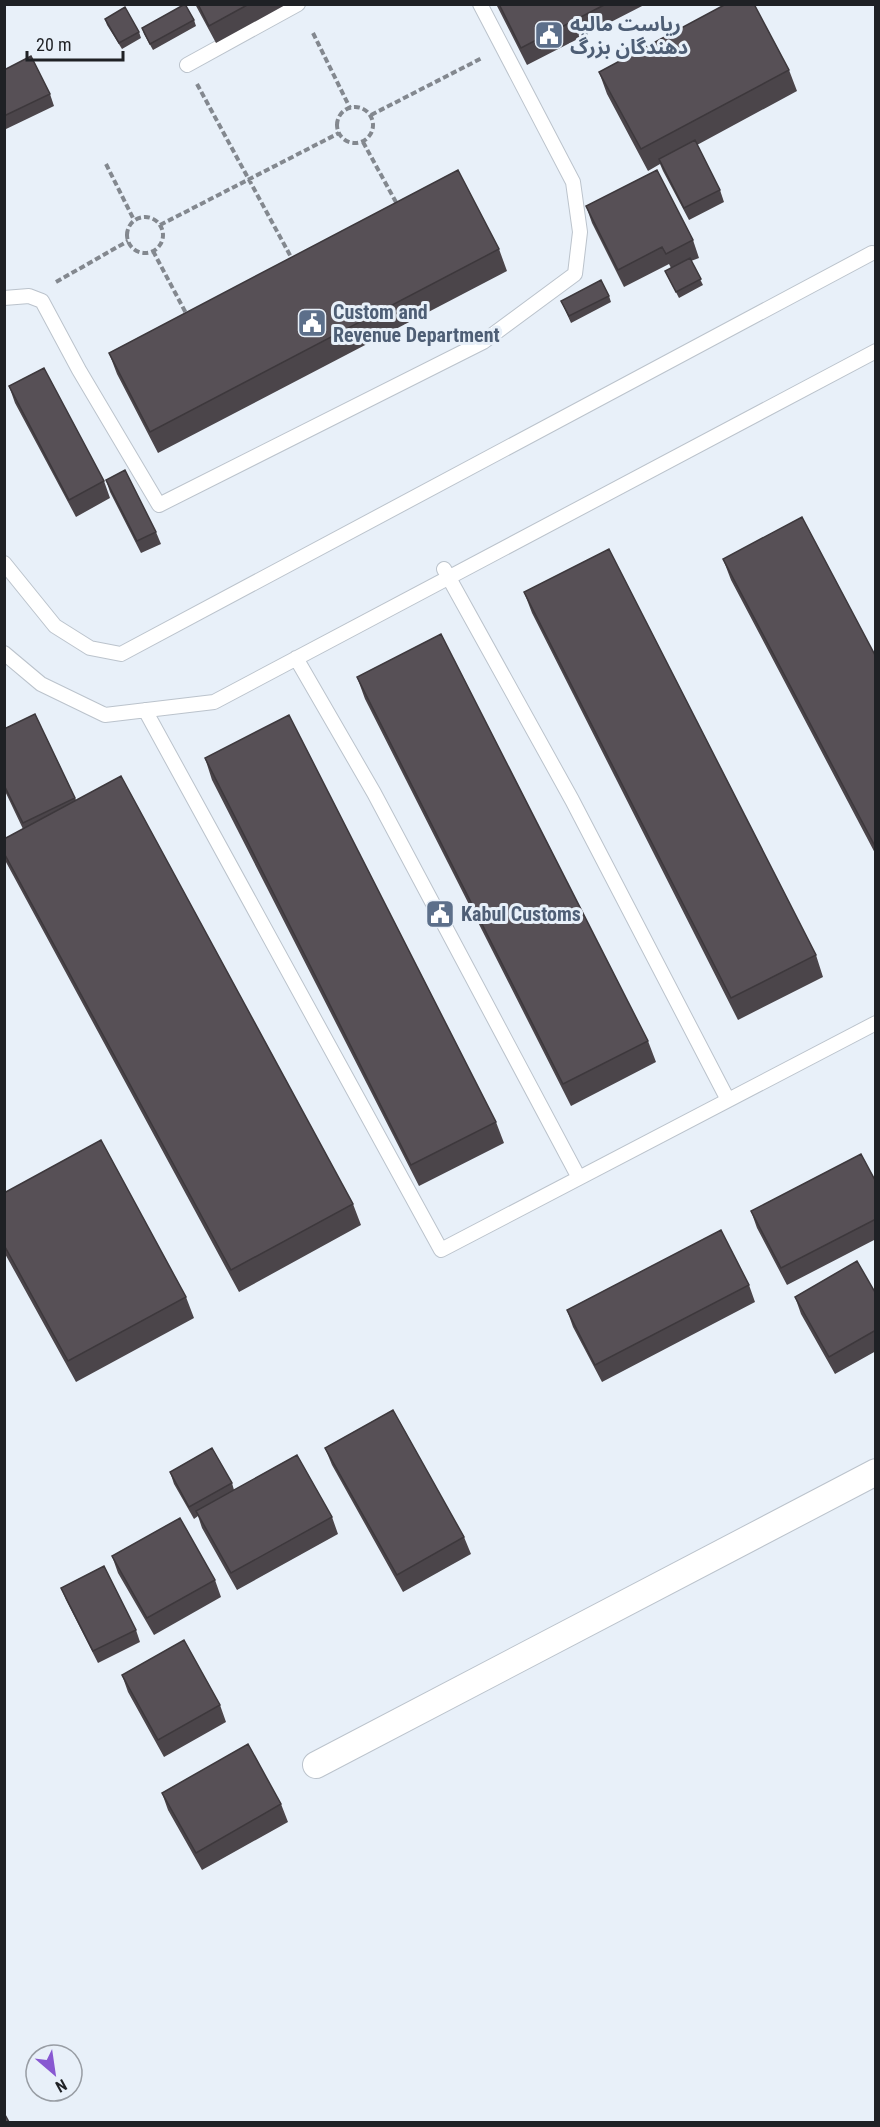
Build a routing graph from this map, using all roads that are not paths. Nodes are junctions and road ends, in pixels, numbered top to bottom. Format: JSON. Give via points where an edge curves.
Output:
{"nodes":[{"id":1,"x":298,"y":4,"type":"edge"},
{"id":2,"x":480,"y":4,"type":"edge"},
{"id":3,"x":187,"y":65,"type":"road end"},
{"id":4,"x":872,"y":253,"type":"dead end"},
{"id":5,"x":4,"y":298,"type":"edge"},
{"id":6,"x":876,"y":351,"type":"edge"},
{"id":7,"x":4,"y":563,"type":"edge"},
{"id":8,"x":447,"y":573,"type":"junction"},
{"id":9,"x":4,"y":653,"type":"edge"},
{"id":10,"x":296,"y":658,"type":"junction"},
{"id":11,"x":145,"y":710,"type":"junction"},
{"id":12,"x":876,"y":1023,"type":"edge"},
{"id":13,"x":728,"y":1100,"type":"junction"},
{"id":14,"x":579,"y":1178,"type":"junction"},
{"id":15,"x":876,"y":1472,"type":"edge"},
{"id":16,"x":316,"y":1765,"type":"dead end"}],
"edges":[{"from":1,"to":3,"type":"lane"},
{"from":2,"to":5,"type":"lane","via":[[573,182],[580,232],[575,274],[483,342],[159,505],[42,302],[29,296]]},
{"from":4,"to":7,"type":"lane","via":[[121,654],[90,648],[55,626]]},
{"from":6,"to":8,"type":"lane"},
{"from":8,"to":10,"type":"lane"},
{"from":8,"to":13,"type":"lane","via":[[572,800]]},
{"from":9,"to":11,"type":"lane","via":[[41,684],[105,715]]},
{"from":10,"to":11,"type":"lane","via":[[214,702]]},
{"from":10,"to":14,"type":"lane","via":[[374,794]]},
{"from":11,"to":14,"type":"lane","via":[[441,1250]]},
{"from":12,"to":13,"type":"lane"},
{"from":13,"to":14,"type":"lane"},
{"from":15,"to":16,"type":"street"}]}
